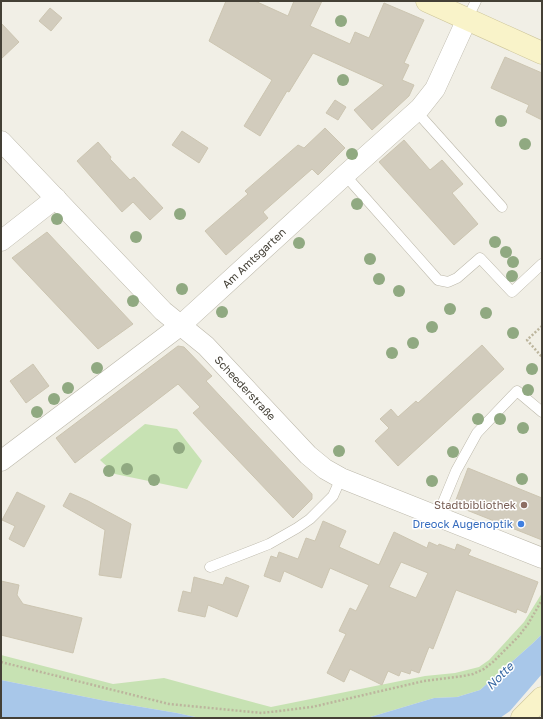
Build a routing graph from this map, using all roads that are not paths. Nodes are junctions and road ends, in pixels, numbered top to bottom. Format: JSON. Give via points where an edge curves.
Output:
{"nodes":[{"id":1,"x":427,"y":1,"type":"edge"},
{"id":2,"x":471,"y":10,"type":"edge"},
{"id":3,"x":542,"y":53,"type":"edge"},
{"id":4,"x":416,"y":111,"type":"junction"},
{"id":5,"x":1,"y":141,"type":"edge"},
{"id":6,"x":345,"y":175,"type":"junction"},
{"id":7,"x":56,"y":198,"type":"junction"},
{"id":8,"x":502,"y":207,"type":"dead end"},
{"id":9,"x":1,"y":241,"type":"edge"},
{"id":10,"x":542,"y":264,"type":"edge"},
{"id":11,"x":181,"y":325,"type":"junction"},
{"id":12,"x":542,"y":412,"type":"edge"},
{"id":13,"x":1,"y":461,"type":"edge"},
{"id":14,"x":340,"y":478,"type":"junction"},
{"id":15,"x":437,"y":517,"type":"junction"},
{"id":16,"x":542,"y":558,"type":"edge"},
{"id":17,"x":210,"y":567,"type":"dead end"},
{"id":18,"x":542,"y":698,"type":"edge"},
{"id":19,"x":522,"y":718,"type":"edge"}],
"edges":[{"from":1,"to":2,"type":"main road"},
{"from":2,"to":3,"type":"main road"},
{"from":2,"to":4,"type":"street","name":"Am Amtsgarten","via":[[435,89]]},
{"from":4,"to":6,"type":"street","name":"Am Amtsgarten"},
{"from":4,"to":8,"type":"lane"},
{"from":5,"to":7,"type":"street","name":"Scheederstraße"},
{"from":6,"to":10,"type":"lane","via":[[438,280],[448,282],[457,278],[480,258],[512,292]]},
{"from":6,"to":11,"type":"street","name":"Am Amtsgarten"},
{"from":7,"to":9,"type":"street"},
{"from":7,"to":11,"type":"street","name":"Scheederstraße","via":[[163,311]]},
{"from":11,"to":13,"type":"street","name":"Am Amtsgarten"},
{"from":11,"to":14,"type":"street","name":"Scheederstraße","via":[[206,346],[308,455]]},
{"from":12,"to":15,"type":"lane","via":[[517,391],[477,433],[456,471]]},
{"from":14,"to":15,"type":"street","name":"Scheederstraße"},
{"from":14,"to":17,"type":"lane","via":[[333,496],[297,528],[269,544]]},
{"from":15,"to":16,"type":"street","name":"Scheederstraße"},
{"from":18,"to":19,"type":"main road"}]}
